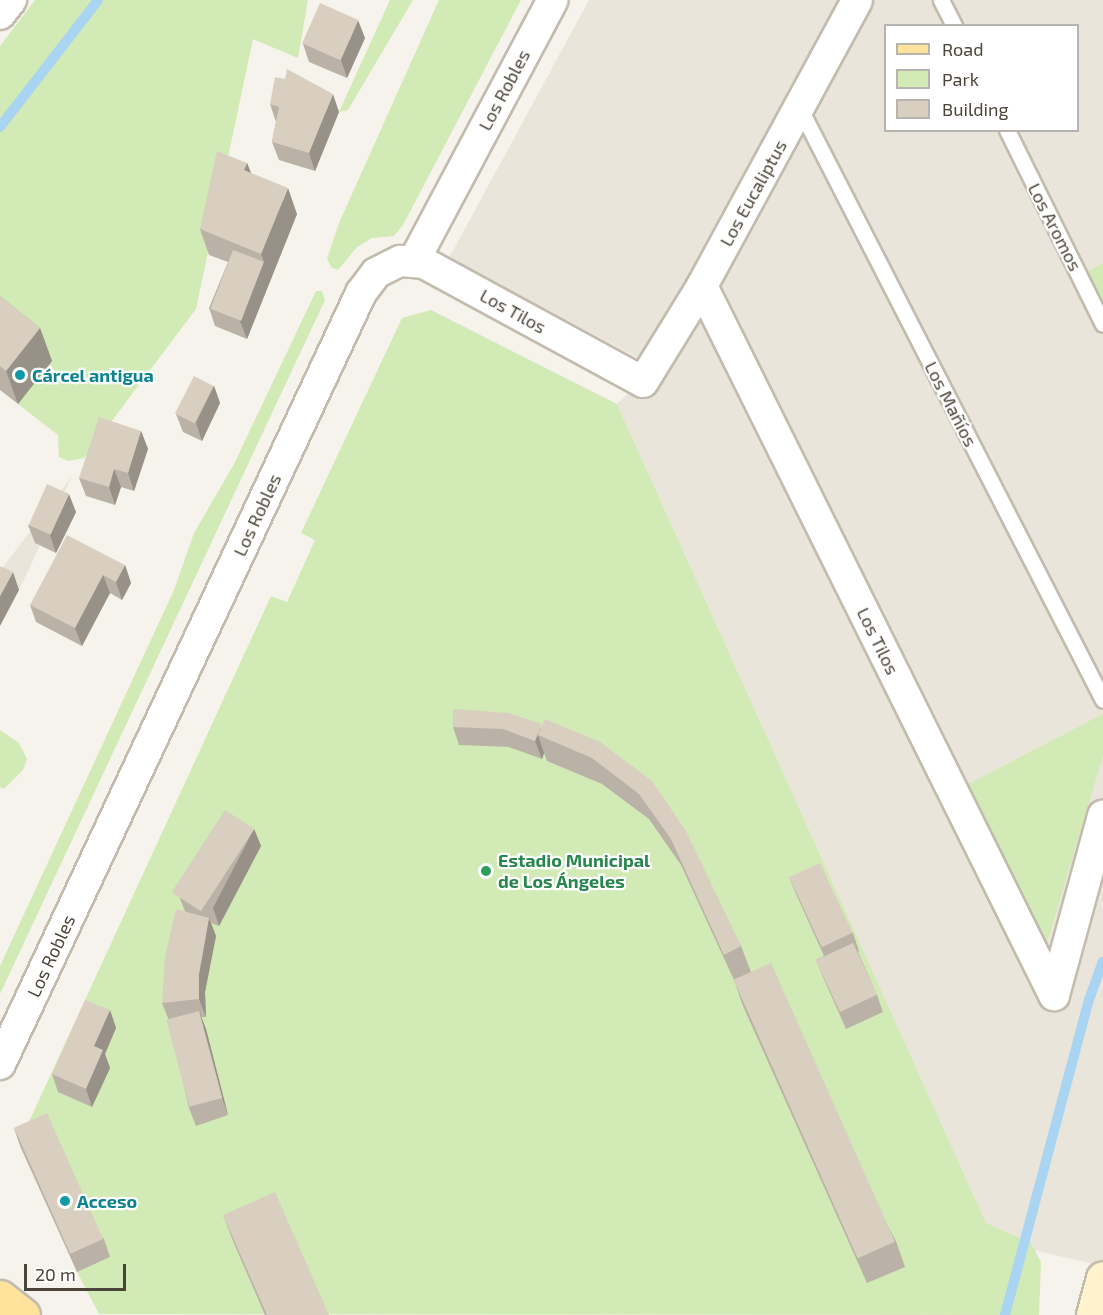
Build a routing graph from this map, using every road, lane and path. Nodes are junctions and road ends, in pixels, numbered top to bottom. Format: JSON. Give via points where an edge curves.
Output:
{"nodes":[{"id":1,"x":11,"y":0,"type":"edge"},
{"id":2,"x":553,"y":0,"type":"edge"},
{"id":3,"x":856,"y":0,"type":"edge"},
{"id":4,"x":941,"y":0,"type":"edge"},
{"id":5,"x":0,"y":14,"type":"edge"},
{"id":6,"x":953,"y":24,"type":"edge"},
{"id":7,"x":799,"y":107,"type":"junction"},
{"id":8,"x":1007,"y":132,"type":"edge"},
{"id":9,"x":415,"y":259,"type":"junction"},
{"id":10,"x":702,"y":286,"type":"junction"},
{"id":11,"x":1103,"y":324,"type":"edge"},
{"id":12,"x":643,"y":382,"type":"joint"},
{"id":13,"x":1103,"y":700,"type":"edge"},
{"id":14,"x":1103,"y":816,"type":"edge"},
{"id":15,"x":0,"y":1064,"type":"edge"},
{"id":16,"x":1103,"y":1278,"type":"edge"},
{"id":17,"x":0,"y":1297,"type":"edge"},
{"id":18,"x":23,"y":1315,"type":"edge"},
{"id":19,"x":1093,"y":1315,"type":"edge"}],
"edges":[{"from":1,"to":5,"type":"street"},
{"from":2,"to":9,"type":"street","name":"Los Robles"},
{"from":3,"to":7,"type":"street","name":"Los Eucaliptus"},
{"from":4,"to":6,"type":"lane"},
{"from":7,"to":10,"type":"street","name":"Los Eucaliptus"},
{"from":7,"to":13,"type":"lane","name":"Los Mañíos"},
{"from":8,"to":11,"type":"lane","name":"Los Aromos"},
{"from":9,"to":12,"type":"street","name":"Los Tilos"},
{"from":9,"to":15,"type":"street","name":"Los Robles","via":[[400,261],[376,273],[361,293]]},
{"from":10,"to":12,"type":"street","name":"Los Eucaliptus"},
{"from":10,"to":14,"type":"street","name":"Los Tilos","via":[[1054,995]]},
{"from":16,"to":19,"type":"main road"},
{"from":17,"to":18,"type":"main road"}]}
